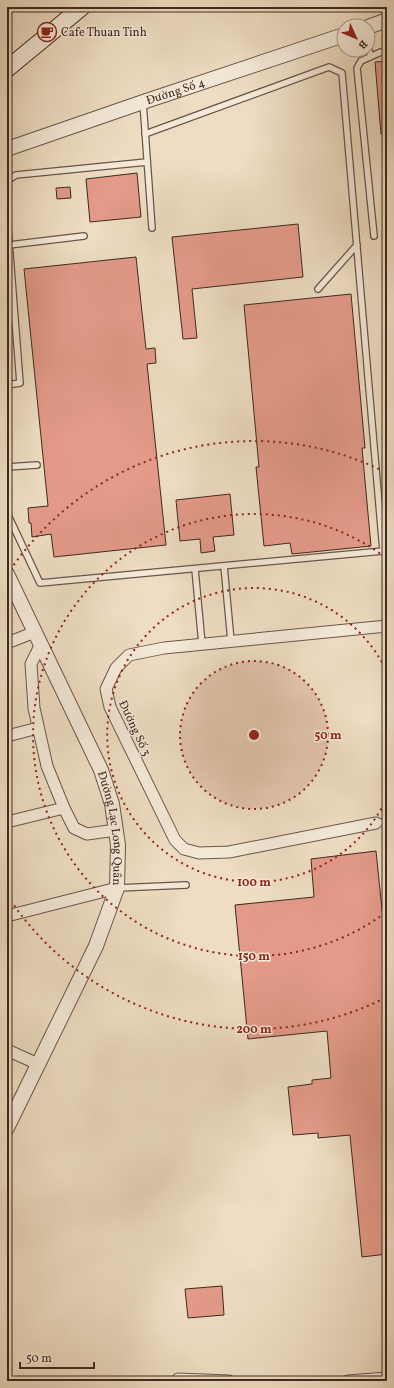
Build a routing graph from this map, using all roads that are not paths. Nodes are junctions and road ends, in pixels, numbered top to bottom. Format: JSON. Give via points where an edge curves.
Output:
{"nodes":[{"id":1,"x":82,"y":7,"type":"edge"},
{"id":2,"x":387,"y":20,"type":"edge"},
{"id":3,"x":376,"y":24,"type":"edge"},
{"id":4,"x":336,"y":38,"type":"edge"},
{"id":5,"x":387,"y":52,"type":"edge"},
{"id":6,"x":376,"y":54,"type":"edge"},
{"id":7,"x":367,"y":58,"type":"edge"},
{"id":8,"x":7,"y":69,"type":"edge"},
{"id":9,"x":143,"y":102,"type":"junction"},
{"id":10,"x":145,"y":134,"type":"junction"},
{"id":11,"x":7,"y":149,"type":"edge"},
{"id":12,"x":147,"y":162,"type":"junction"},
{"id":13,"x":7,"y":181,"type":"edge"},
{"id":14,"x":7,"y":216,"type":"edge"},
{"id":15,"x":152,"y":228,"type":"dead end"},
{"id":16,"x":84,"y":236,"type":"dead end"},
{"id":17,"x":374,"y":236,"type":"dead end"},
{"id":18,"x":9,"y":245,"type":"junction"},
{"id":19,"x":357,"y":245,"type":"junction"},
{"id":20,"x":318,"y":289,"type":"dead end"},
{"id":21,"x":7,"y":385,"type":"edge"},
{"id":22,"x":37,"y":465,"type":"dead end"},
{"id":23,"x":7,"y":467,"type":"edge"},
{"id":24,"x":7,"y":514,"type":"edge"},
{"id":25,"x":224,"y":566,"type":"junction"},
{"id":26,"x":195,"y":569,"type":"junction"},
{"id":27,"x":7,"y":574,"type":"edge"},
{"id":28,"x":387,"y":626,"type":"edge"},
{"id":29,"x":38,"y":638,"type":"junction"},
{"id":30,"x":230,"y":641,"type":"junction"},
{"id":31,"x":7,"y":643,"type":"edge"},
{"id":32,"x":202,"y":644,"type":"junction"},
{"id":33,"x":38,"y":728,"type":"junction"},
{"id":34,"x":7,"y":736,"type":"edge"},
{"id":35,"x":64,"y":808,"type":"junction"},
{"id":36,"x":387,"y":820,"type":"edge"},
{"id":37,"x":7,"y":822,"type":"edge"},
{"id":38,"x":376,"y":823,"type":"joint"},
{"id":39,"x":116,"y":830,"type":"junction"},
{"id":40,"x":186,"y":885,"type":"dead end"},
{"id":41,"x":117,"y":888,"type":"junction"},
{"id":42,"x":7,"y":916,"type":"edge"},
{"id":43,"x":7,"y":1050,"type":"edge"},
{"id":44,"x":38,"y":1064,"type":"junction"},
{"id":45,"x":7,"y":1128,"type":"edge"},
{"id":46,"x":387,"y":1378,"type":"edge"},
{"id":47,"x":178,"y":1379,"type":"dead end"},
{"id":48,"x":229,"y":1381,"type":"edge"},
{"id":49,"x":348,"y":1381,"type":"edge"}],
"edges":[{"from":1,"to":8,"type":"main road"},
{"from":2,"to":3,"type":"street"},
{"from":4,"to":9,"type":"street","name":"Đường Số 4"},
{"from":5,"to":6,"type":"lane"},
{"from":7,"to":17,"type":"lane","via":[[361,61],[357,68]]},
{"from":9,"to":10,"type":"lane"},
{"from":9,"to":11,"type":"street","name":"Đường Số 4"},
{"from":10,"to":12,"type":"lane"},
{"from":10,"to":19,"type":"lane","via":[[329,68],[342,73]]},
{"from":12,"to":13,"type":"lane","via":[[16,175]]},
{"from":12,"to":15,"type":"lane"},
{"from":14,"to":18,"type":"lane"},
{"from":16,"to":18,"type":"lane"},
{"from":18,"to":21,"type":"lane","via":[[20,383]]},
{"from":19,"to":20,"type":"lane"},
{"from":19,"to":25,"type":"lane","via":[[383,551]]},
{"from":22,"to":23,"type":"lane"},
{"from":24,"to":26,"type":"lane","via":[[40,583]]},
{"from":25,"to":26,"type":"lane"},
{"from":25,"to":30,"type":"lane"},
{"from":26,"to":32,"type":"lane"},
{"from":27,"to":29,"type":"street","name":"Đường Lạc Long Quân"},
{"from":28,"to":30,"type":"street","name":"Đường Số 3"},
{"from":29,"to":31,"type":"street"},
{"from":29,"to":33,"type":"street","via":[[31,664]]},
{"from":29,"to":39,"type":"street","name":"Đường Lạc Long Quân","via":[[101,770],[112,804]]},
{"from":30,"to":32,"type":"street","name":"Đường Số 3"},
{"from":32,"to":38,"type":"street","name":"Đường Số 3","via":[[129,655],[116,668],[106,689],[110,707],[175,840],[184,849],[199,853],[229,852]]},
{"from":33,"to":34,"type":"street"},
{"from":33,"to":35,"type":"street","via":[[47,766]]},
{"from":35,"to":37,"type":"street"},
{"from":35,"to":39,"type":"street","via":[[74,828],[87,834]]},
{"from":36,"to":38,"type":"lane"},
{"from":39,"to":41,"type":"street","name":"Đường Lạc Long Quân"},
{"from":40,"to":41,"type":"lane"},
{"from":41,"to":42,"type":"street"},
{"from":41,"to":44,"type":"street","name":"Đường Lạc Long Quân","via":[[96,946]]},
{"from":43,"to":44,"type":"street"},
{"from":44,"to":45,"type":"street","name":"Đường Lạc Long Quân"},
{"from":46,"to":49,"type":"street"},
{"from":47,"to":48,"type":"street"}]}
